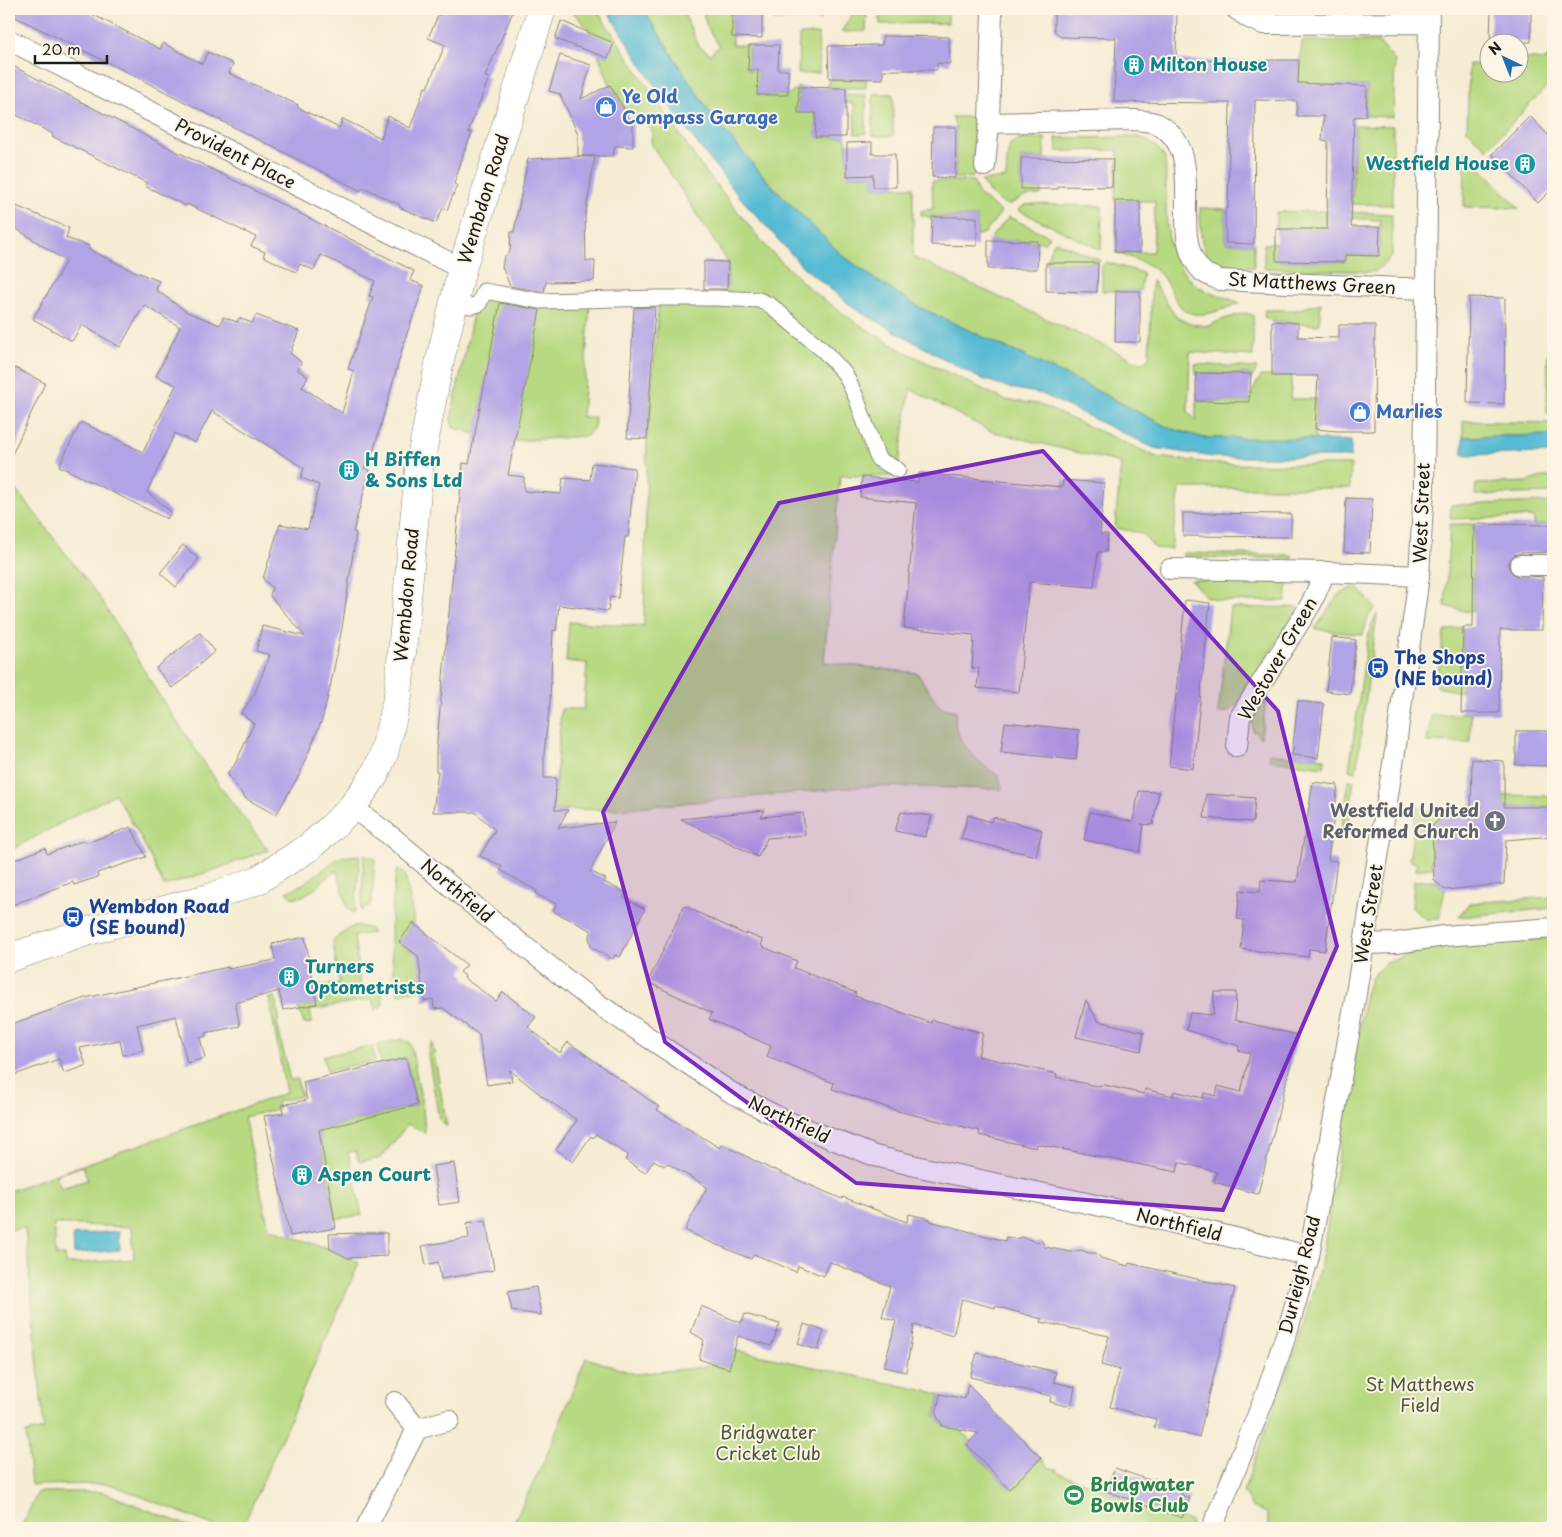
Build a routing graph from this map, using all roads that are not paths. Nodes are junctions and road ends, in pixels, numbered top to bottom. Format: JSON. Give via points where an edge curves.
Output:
{"nodes":[{"id":1,"x":542,"y":9,"type":"edge"},
{"id":2,"x":992,"y":9,"type":"edge"},
{"id":3,"x":1236,"y":9,"type":"edge"},
{"id":4,"x":1429,"y":16,"type":"edge"},
{"id":5,"x":9,"y":40,"type":"edge"},
{"id":6,"x":988,"y":122,"type":"junction"},
{"id":7,"x":985,"y":166,"type":"dead end"},
{"id":8,"x":462,"y":269,"type":"junction"},
{"id":9,"x":1425,"y":289,"type":"junction"},
{"id":10,"x":453,"y":304,"type":"junction"},
{"id":11,"x":898,"y":470,"type":"dead end"},
{"id":12,"x":1520,"y":565,"type":"dead end"},
{"id":13,"x":1553,"y":565,"type":"edge"},
{"id":14,"x":1170,"y":569,"type":"dead end"},
{"id":15,"x":1326,"y":572,"type":"junction"},
{"id":16,"x":1419,"y":576,"type":"junction"},
{"id":17,"x":1236,"y":747,"type":"dead end"},
{"id":18,"x":352,"y":807,"type":"junction"},
{"id":19,"x":1553,"y":928,"type":"edge"},
{"id":20,"x":1364,"y":944,"type":"junction"},
{"id":21,"x":9,"y":958,"type":"edge"},
{"id":22,"x":1353,"y":1012,"type":"joint"},
{"id":23,"x":1310,"y":1256,"type":"junction"},
{"id":24,"x":395,"y":1402,"type":"dead end"},
{"id":25,"x":448,"y":1420,"type":"dead end"},
{"id":26,"x":417,"y":1429,"type":"junction"},
{"id":27,"x":366,"y":1528,"type":"edge"},
{"id":28,"x":1212,"y":1528,"type":"edge"}],
"edges":[{"from":1,"to":8,"type":"main road","name":"Wembdon Road"},
{"from":2,"to":6,"type":"street"},
{"from":3,"to":4,"type":"street","via":[[1262,24]]},
{"from":4,"to":9,"type":"street","name":"West Street"},
{"from":5,"to":8,"type":"street","name":"Provident Place"},
{"from":6,"to":7,"type":"street"},
{"from":6,"to":9,"type":"street","name":"St Matthews Green","via":[[1135,120],[1157,124],[1173,137],[1184,154],[1188,246],[1204,273],[1220,280]]},
{"from":8,"to":10,"type":"main road","name":"Wembdon Road"},
{"from":9,"to":16,"type":"street","name":"West Street","via":[[1424,488]]},
{"from":10,"to":11,"type":"street","via":[[479,304],[484,291],[540,301],[759,300],[824,351],[845,374],[878,459]]},
{"from":10,"to":18,"type":"main road","name":"Wembdon Road","via":[[419,469],[398,696],[384,754],[374,776]]},
{"from":12,"to":13,"type":"street"},
{"from":14,"to":15,"type":"street","name":"Westover Green"},
{"from":15,"to":16,"type":"street","name":"Westover Green"},
{"from":15,"to":17,"type":"street","name":"Westover Green","via":[[1311,604],[1240,717]]},
{"from":16,"to":20,"type":"street","name":"West Street"},
{"from":18,"to":21,"type":"main road","name":"Wembdon Road","via":[[308,848],[258,880]]},
{"from":18,"to":23,"type":"street","name":"Northfield","via":[[592,1000],[732,1093],[784,1120],[875,1156],[920,1168],[1133,1213]]},
{"from":19,"to":20,"type":"street"},
{"from":20,"to":22,"type":"street","name":"West Street"},
{"from":22,"to":23,"type":"street","name":"Durleigh Road"},
{"from":23,"to":28,"type":"street","name":"Durleigh Road","via":[[1266,1394]]},
{"from":24,"to":26,"type":"street"},
{"from":25,"to":26,"type":"street"},
{"from":26,"to":27,"type":"street"}]}
